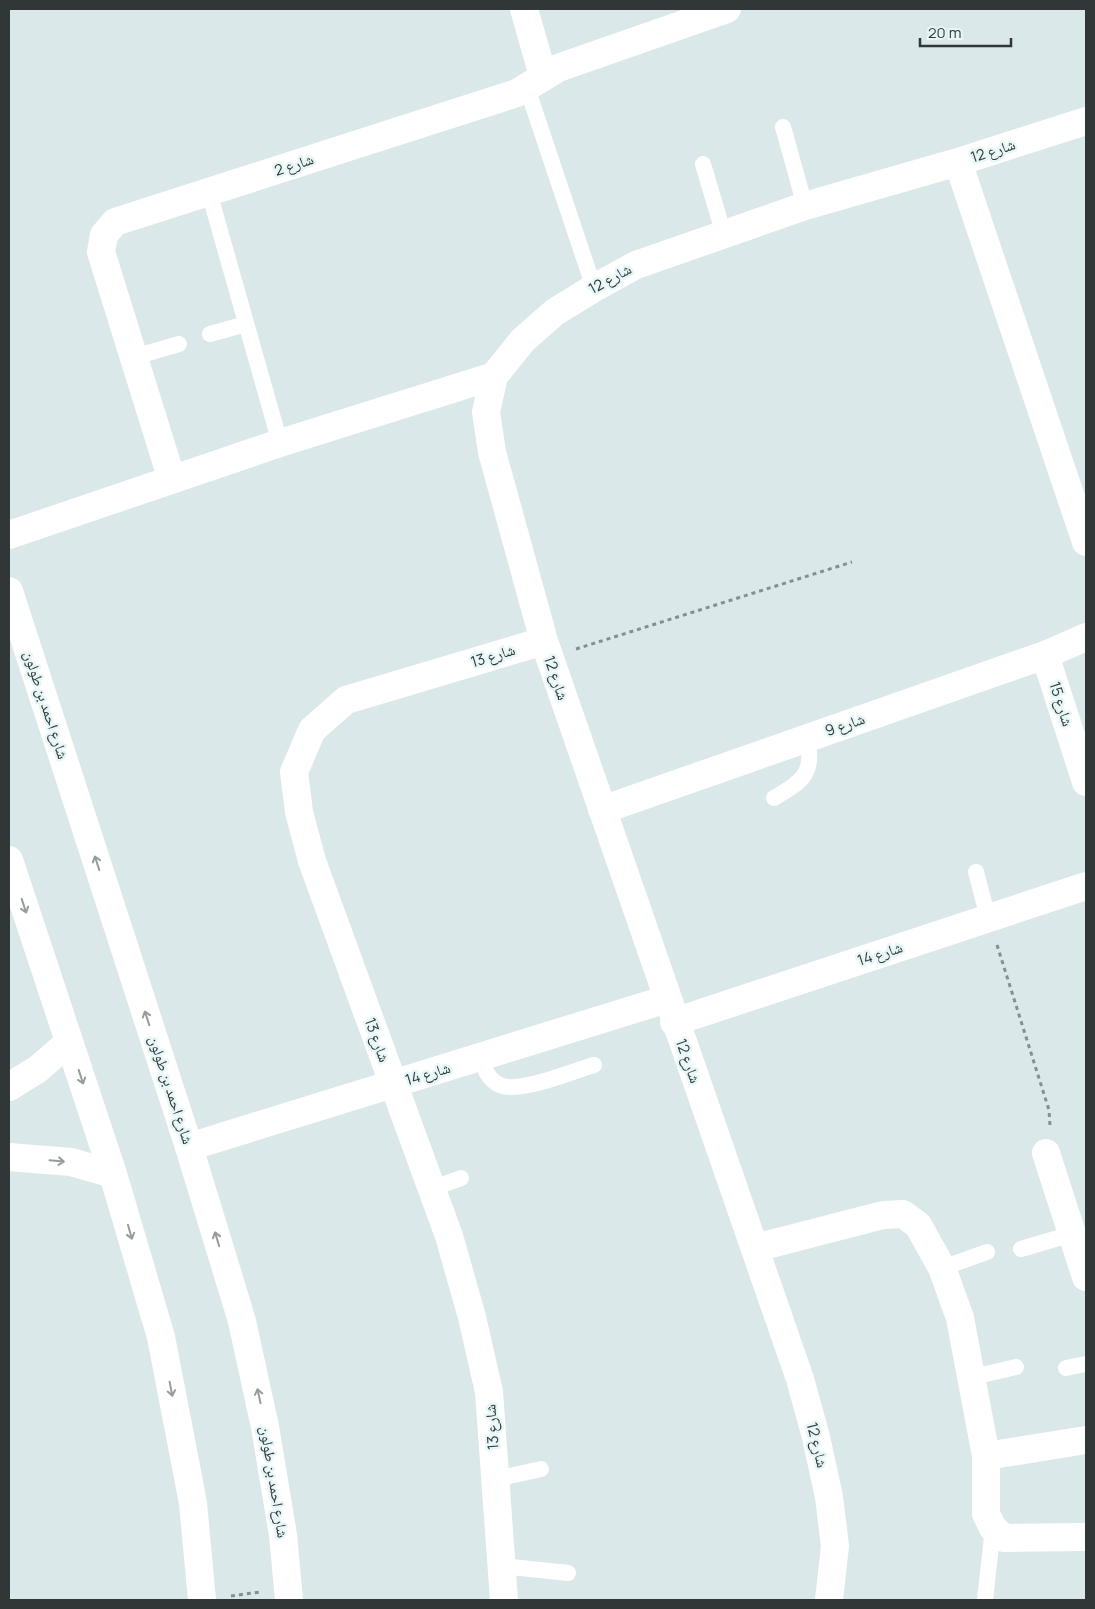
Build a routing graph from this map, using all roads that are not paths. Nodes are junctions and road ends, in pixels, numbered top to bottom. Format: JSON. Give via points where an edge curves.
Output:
{"nodes":[{"id":1,"x":524,"y":9,"type":"edge"},
{"id":2,"x":727,"y":9,"type":"edge"},
{"id":3,"x":535,"y":82,"type":"junction"},
{"id":4,"x":1086,"y":121,"type":"edge"},
{"id":5,"x":783,"y":127,"type":"dead end"},
{"id":6,"x":958,"y":162,"type":"junction"},
{"id":7,"x":703,"y":164,"type":"dead end"},
{"id":8,"x":209,"y":192,"type":"junction"},
{"id":9,"x":805,"y":206,"type":"junction"},
{"id":10,"x":724,"y":235,"type":"junction"},
{"id":11,"x":594,"y":288,"type":"junction"},
{"id":12,"x":246,"y":324,"type":"junction"},
{"id":13,"x":210,"y":334,"type":"dead end"},
{"id":14,"x":179,"y":344,"type":"dead end"},
{"id":15,"x":134,"y":357,"type":"junction"},
{"id":16,"x":494,"y":376,"type":"junction"},
{"id":17,"x":280,"y":443,"type":"junction"},
{"id":18,"x":172,"y":480,"type":"junction"},
{"id":19,"x":9,"y":535,"type":"edge"},
{"id":20,"x":1086,"y":542,"type":"edge"},
{"id":21,"x":9,"y":591,"type":"edge"},
{"id":22,"x":1086,"y":637,"type":"edge"},
{"id":23,"x":547,"y":649,"type":"junction"},
{"id":24,"x":1045,"y":655,"type":"junction"},
{"id":25,"x":807,"y":738,"type":"junction"},
{"id":26,"x":1086,"y":782,"type":"edge"},
{"id":27,"x":774,"y":798,"type":"dead end"},
{"id":28,"x":602,"y":810,"type":"junction"},
{"id":29,"x":9,"y":860,"type":"edge"},
{"id":30,"x":976,"y":872,"type":"dead end"},
{"id":31,"x":1086,"y":886,"type":"edge"},
{"id":32,"x":988,"y":918,"type":"junction"},
{"id":33,"x":670,"y":1010,"type":"junction"},
{"id":34,"x":69,"y":1042,"type":"junction"},
{"id":35,"x":480,"y":1057,"type":"junction"},
{"id":36,"x":594,"y":1065,"type":"dead end"},
{"id":37,"x":393,"y":1084,"type":"junction"},
{"id":38,"x":9,"y":1087,"type":"edge"},
{"id":39,"x":189,"y":1147,"type":"junction"},
{"id":40,"x":1046,"y":1154,"type":"road end"},
{"id":41,"x":9,"y":1157,"type":"edge"},
{"id":42,"x":113,"y":1174,"type":"junction"},
{"id":43,"x":461,"y":1178,"type":"dead end"},
{"id":44,"x":431,"y":1189,"type":"junction"},
{"id":45,"x":1072,"y":1234,"type":"junction"},
{"id":46,"x":755,"y":1248,"type":"junction"},
{"id":47,"x":1021,"y":1249,"type":"dead end"},
{"id":48,"x":987,"y":1252,"type":"dead end"},
{"id":49,"x":942,"y":1268,"type":"junction"},
{"id":50,"x":1086,"y":1277,"type":"edge"},
{"id":51,"x":1086,"y":1364,"type":"edge"},
{"id":52,"x":1016,"y":1367,"type":"dead end"},
{"id":53,"x":1066,"y":1368,"type":"dead end"},
{"id":54,"x":973,"y":1377,"type":"junction"},
{"id":55,"x":1086,"y":1440,"type":"edge"},
{"id":56,"x":986,"y":1456,"type":"junction"},
{"id":57,"x":541,"y":1469,"type":"dead end"},
{"id":58,"x":496,"y":1479,"type":"junction"},
{"id":59,"x":993,"y":1528,"type":"junction"},
{"id":60,"x":1086,"y":1537,"type":"edge"},
{"id":61,"x":502,"y":1566,"type":"junction"},
{"id":62,"x":568,"y":1573,"type":"dead end"},
{"id":63,"x":289,"y":1595,"type":"edge"},
{"id":64,"x":202,"y":1600,"type":"edge"},
{"id":65,"x":504,"y":1600,"type":"edge"},
{"id":66,"x":829,"y":1600,"type":"edge"},
{"id":67,"x":985,"y":1600,"type":"edge"}],
"edges":[{"from":1,"to":3,"type":"street"},
{"from":2,"to":3,"type":"street","name":"شارع 2","via":[[558,68]]},
{"from":3,"to":8,"type":"street","name":"شارع 2","via":[[518,93]]},
{"from":3,"to":11,"type":"lane"},
{"from":4,"to":6,"type":"street","name":"شارع 12"},
{"from":5,"to":9,"type":"lane"},
{"from":6,"to":9,"type":"street","name":"شارع 12"},
{"from":6,"to":20,"type":"street"},
{"from":7,"to":10,"type":"lane"},
{"from":8,"to":12,"type":"lane"},
{"from":8,"to":15,"type":"street","name":"شارع 2","via":[[116,222],[104,235],[101,252]]},
{"from":9,"to":10,"type":"street","name":"شارع 12"},
{"from":10,"to":11,"type":"street","name":"شارع 12","via":[[636,265]]},
{"from":11,"to":16,"type":"street","name":"شارع 12","via":[[554,312],[523,340]]},
{"from":12,"to":13,"type":"lane"},
{"from":12,"to":17,"type":"lane"},
{"from":14,"to":15,"type":"lane"},
{"from":15,"to":18,"type":"street","name":"شارع 2"},
{"from":16,"to":17,"type":"street"},
{"from":16,"to":23,"type":"street","name":"شارع 12","via":[[486,412],[492,452]]},
{"from":17,"to":18,"type":"street"},
{"from":18,"to":19,"type":"street"},
{"from":39,"to":21,"type":"street","name":"شارع احمد بن طولون","one_way":true},
{"from":22,"to":24,"type":"street","name":"شارع 9"},
{"from":23,"to":28,"type":"street","name":"شارع 12"},
{"from":23,"to":37,"type":"street","name":"شارع 13","via":[[346,700],[312,730],[294,772],[299,812],[312,862]]},
{"from":24,"to":25,"type":"street","name":"شارع 9"},
{"from":24,"to":26,"type":"street","name":"شارع 15"},
{"from":25,"to":27,"type":"lane","via":[[811,757],[806,773]]},
{"from":25,"to":28,"type":"street","name":"شارع 9"},
{"from":28,"to":33,"type":"street","name":"شارع 12"},
{"from":29,"to":34,"type":"street","one_way":true},
{"from":30,"to":32,"type":"lane"},
{"from":31,"to":32,"type":"street","name":"شارع 14"},
{"from":32,"to":33,"type":"street","name":"شارع 14"},
{"from":33,"to":35,"type":"street","name":"شارع 14"},
{"from":33,"to":46,"type":"street","name":"شارع 12"},
{"from":34,"to":38,"type":"street","via":[[38,1069]]},
{"from":34,"to":42,"type":"street","one_way":true},
{"from":35,"to":36,"type":"lane","via":[[486,1074],[500,1085],[518,1087]]},
{"from":35,"to":37,"type":"street","name":"شارع 14"},
{"from":37,"to":39,"type":"street","name":"شارع 14"},
{"from":37,"to":44,"type":"street","name":"شارع 13"},
{"from":63,"to":39,"type":"street","name":"شارع احمد بن طولون","one_way":true,"via":[[283,1535],[265,1428],[242,1321]]},
{"from":40,"to":45,"type":"street"},
{"from":41,"to":42,"type":"street","one_way":true,"via":[[71,1162]]},
{"from":42,"to":64,"type":"street","one_way":true,"via":[[161,1337],[193,1503]]},
{"from":43,"to":44,"type":"lane"},
{"from":44,"to":58,"type":"street","name":"شارع 13","via":[[451,1245],[489,1392]]},
{"from":45,"to":47,"type":"lane"},
{"from":45,"to":50,"type":"street"},
{"from":46,"to":49,"type":"street","via":[[883,1215],[903,1214],[918,1225]]},
{"from":46,"to":66,"type":"street","name":"شارع 12","via":[[800,1379],[829,1497],[835,1546]]},
{"from":48,"to":49,"type":"lane"},
{"from":49,"to":54,"type":"street","via":[[960,1318]]},
{"from":51,"to":53,"type":"lane"},
{"from":52,"to":54,"type":"lane"},
{"from":54,"to":56,"type":"street"},
{"from":55,"to":56,"type":"street"},
{"from":56,"to":59,"type":"street","via":[[986,1514]]},
{"from":57,"to":58,"type":"lane"},
{"from":58,"to":61,"type":"street","name":"شارع 13"},
{"from":59,"to":60,"type":"street","via":[[1004,1538]]},
{"from":59,"to":67,"type":"lane"},
{"from":61,"to":62,"type":"lane"},
{"from":61,"to":65,"type":"street","name":"شارع 13"}]}
